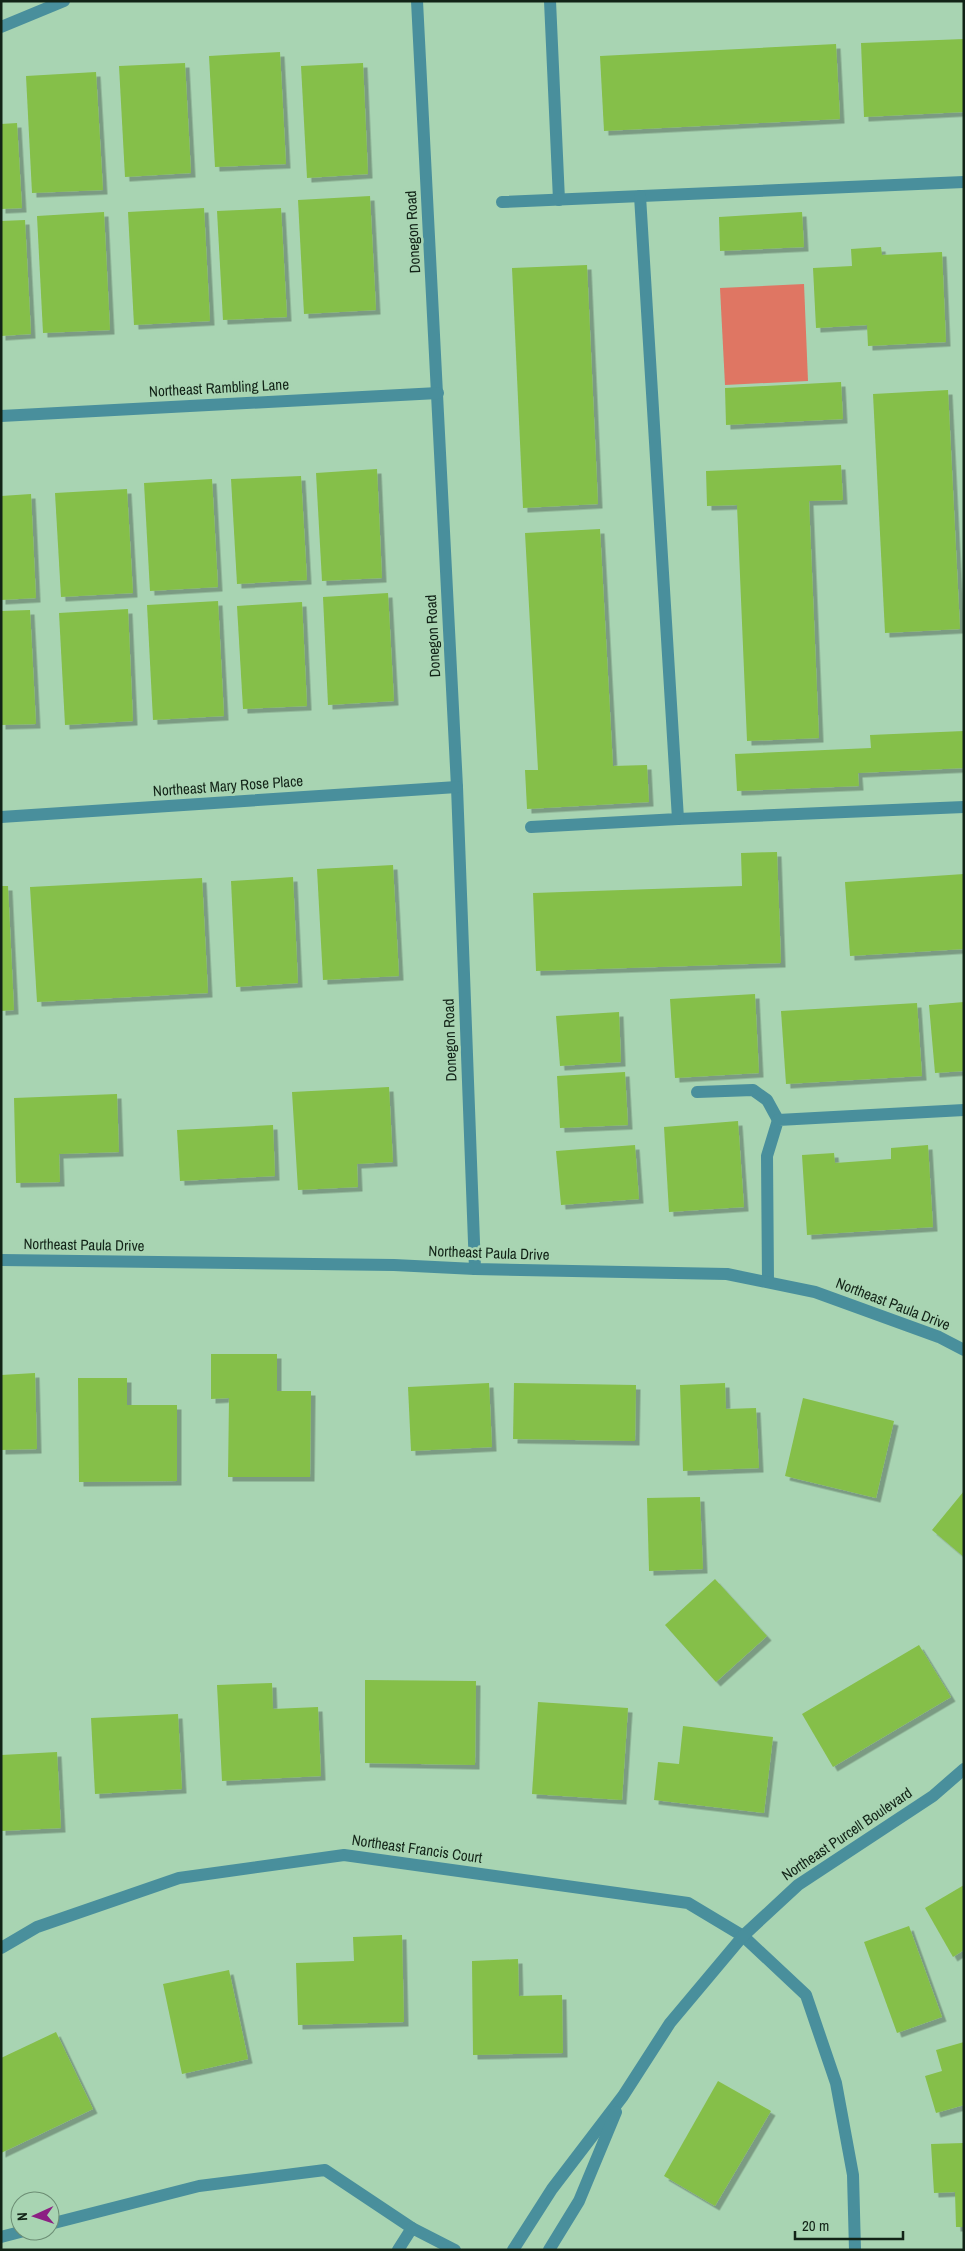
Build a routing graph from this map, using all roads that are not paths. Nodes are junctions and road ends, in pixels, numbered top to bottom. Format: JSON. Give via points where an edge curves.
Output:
{"nodes":[{"id":1,"x":64,"y":1,"type":"edge"},
{"id":2,"x":417,"y":1,"type":"edge"},
{"id":3,"x":550,"y":1,"type":"edge"},
{"id":4,"x":1,"y":27,"type":"edge"},
{"id":5,"x":964,"y":182,"type":"edge"},
{"id":6,"x":640,"y":196,"type":"junction"},
{"id":7,"x":559,"y":200,"type":"junction"},
{"id":8,"x":502,"y":202,"type":"dead end"},
{"id":9,"x":438,"y":393,"type":"junction"},
{"id":10,"x":1,"y":416,"type":"edge"},
{"id":11,"x":457,"y":787,"type":"junction"},
{"id":12,"x":964,"y":807,"type":"edge"},
{"id":13,"x":1,"y":817,"type":"edge"},
{"id":14,"x":678,"y":819,"type":"junction"},
{"id":15,"x":531,"y":827,"type":"dead end"},
{"id":16,"x":697,"y":1092,"type":"dead end"},
{"id":17,"x":964,"y":1110,"type":"edge"},
{"id":18,"x":778,"y":1120,"type":"junction"},
{"id":19,"x":1,"y":1260,"type":"edge"},
{"id":20,"x":475,"y":1269,"type":"junction"},
{"id":21,"x":768,"y":1282,"type":"junction"},
{"id":22,"x":964,"y":1350,"type":"edge"},
{"id":23,"x":964,"y":1768,"type":"edge"},
{"id":24,"x":743,"y":1936,"type":"junction"},
{"id":25,"x":1,"y":1948,"type":"edge"},
{"id":26,"x":623,"y":2096,"type":"junction"},
{"id":27,"x":60,"y":2221,"type":"edge"},
{"id":28,"x":412,"y":2228,"type":"junction"},
{"id":29,"x":398,"y":2250,"type":"edge"},
{"id":30,"x":455,"y":2250,"type":"edge"},
{"id":31,"x":513,"y":2250,"type":"edge"},
{"id":32,"x":549,"y":2250,"type":"edge"},
{"id":33,"x":855,"y":2250,"type":"edge"}],
"edges":[{"from":1,"to":4,"type":"street"},
{"from":2,"to":9,"type":"street","name":"Donegon Road"},
{"from":3,"to":7,"type":"street"},
{"from":5,"to":6,"type":"street"},
{"from":6,"to":7,"type":"street"},
{"from":6,"to":14,"type":"street"},
{"from":7,"to":8,"type":"street"},
{"from":9,"to":10,"type":"street","name":"Northeast Rambling Lane"},
{"from":9,"to":11,"type":"street","name":"Donegon Road"},
{"from":11,"to":13,"type":"street","name":"Northeast Mary Rose Place"},
{"from":11,"to":20,"type":"street","name":"Donegon Road"},
{"from":12,"to":14,"type":"street"},
{"from":14,"to":15,"type":"street"},
{"from":16,"to":18,"type":"street","via":[[753,1090],[767,1100]]},
{"from":17,"to":18,"type":"street"},
{"from":18,"to":21,"type":"street","via":[[767,1156]]},
{"from":19,"to":20,"type":"street","name":"Northeast Paula Drive"},
{"from":20,"to":21,"type":"street","name":"Northeast Paula Drive","via":[[727,1274]]},
{"from":21,"to":22,"type":"street","name":"Northeast Paula Drive","via":[[816,1292],[939,1337]]},
{"from":23,"to":24,"type":"street","name":"Northeast Purcell Boulevard","via":[[933,1796],[798,1884]]},
{"from":24,"to":25,"type":"street","name":"Northeast Francis Court","via":[[688,1903],[344,1855],[179,1878],[37,1927]]},
{"from":24,"to":26,"type":"street","name":"Northeast Purcell Boulevard","via":[[670,2023]]},
{"from":24,"to":33,"type":"street","name":"Northeast Francis Court","via":[[806,1995],[836,2083],[853,2175]]},
{"from":26,"to":31,"type":"street","name":"Northeast Purcell Boulevard","via":[[552,2189]]},
{"from":26,"to":32,"type":"street","name":"Northeast Purcell Boulevard","via":[[578,2202]]},
{"from":27,"to":28,"type":"street","via":[[199,2186],[325,2170]]},
{"from":28,"to":29,"type":"street"},
{"from":28,"to":30,"type":"street"}]}
